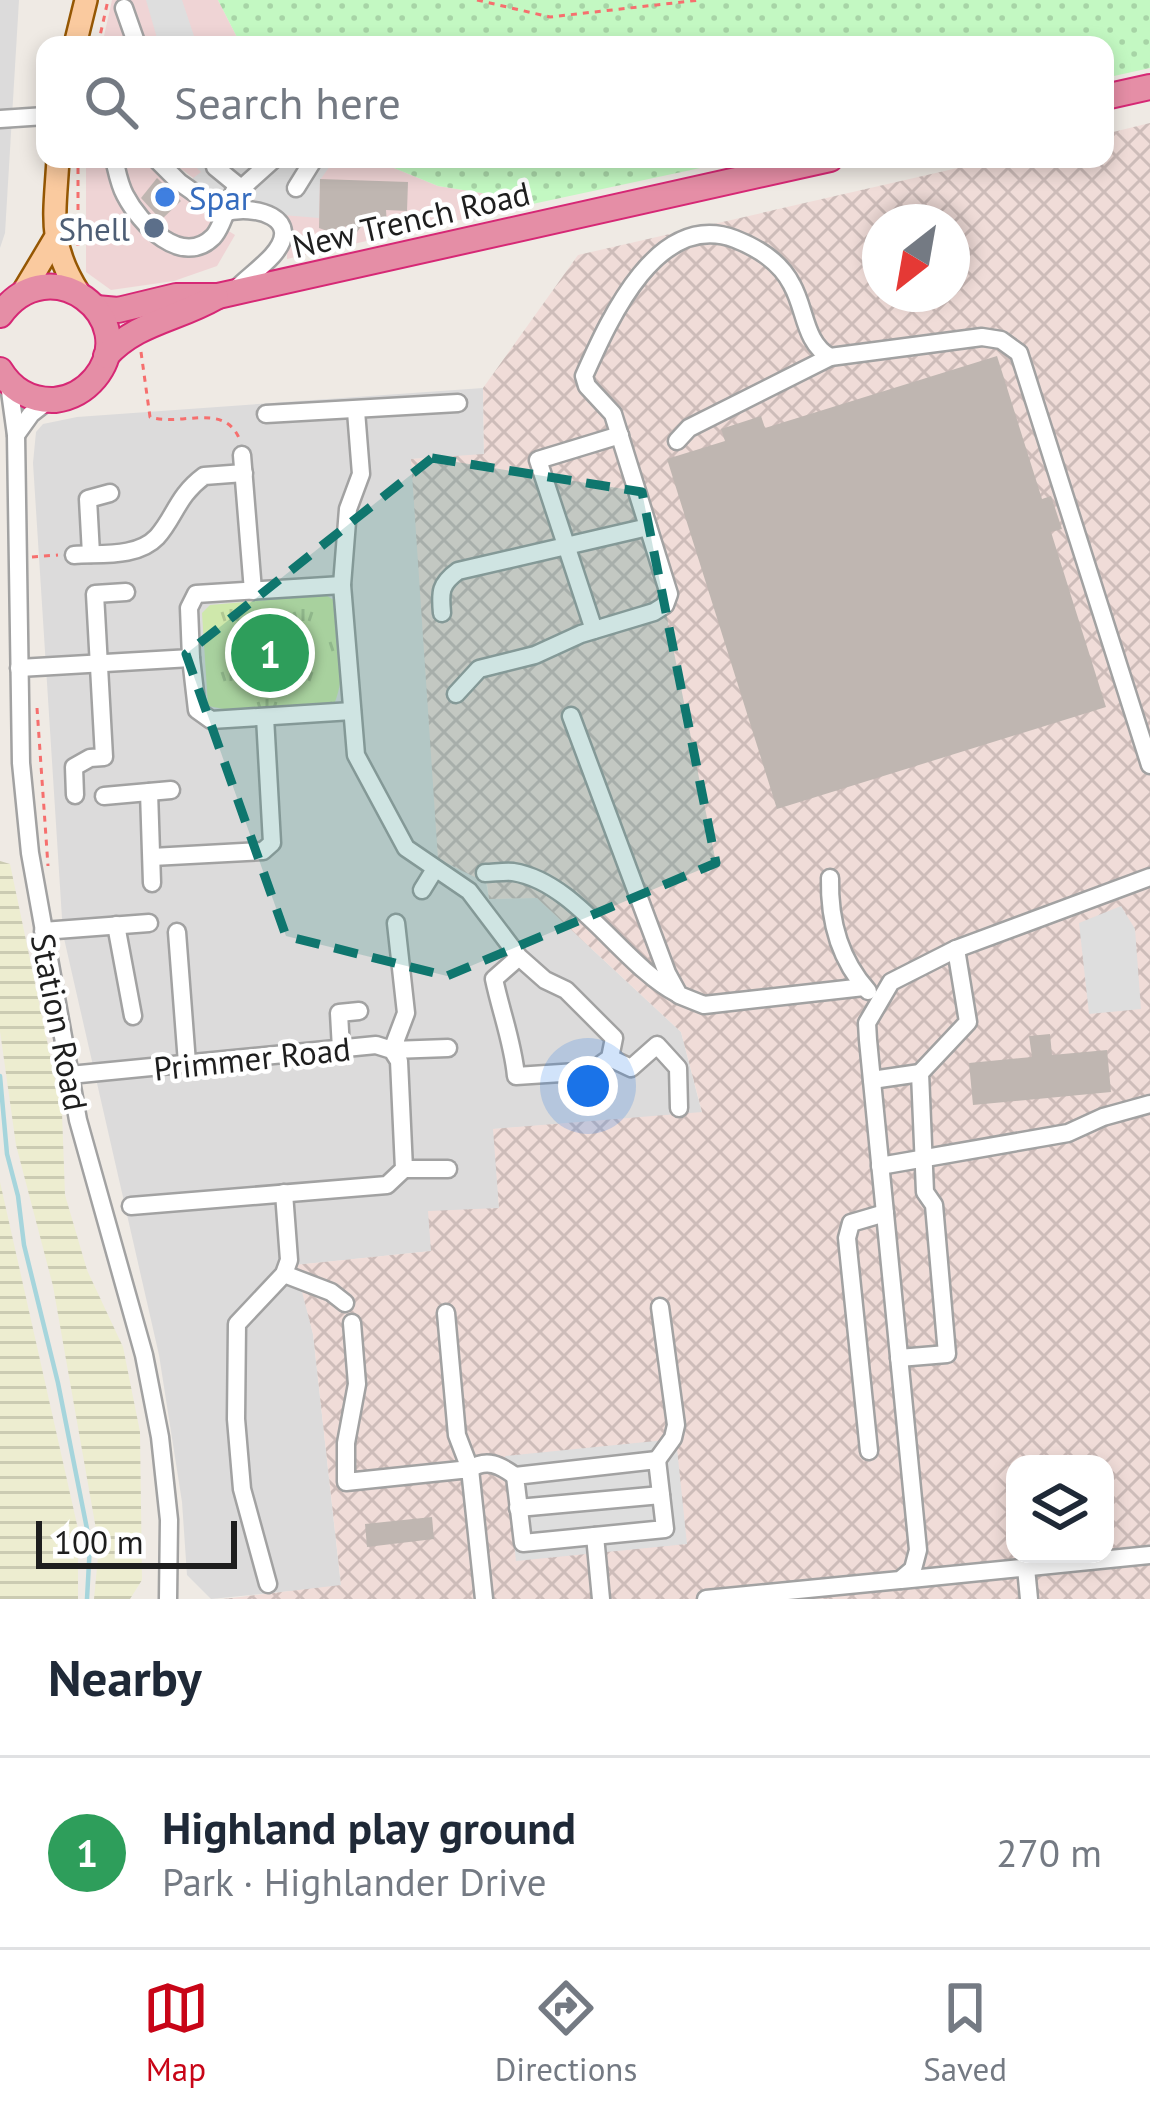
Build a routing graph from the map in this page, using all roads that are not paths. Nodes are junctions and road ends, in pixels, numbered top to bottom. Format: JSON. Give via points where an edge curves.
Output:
{"nodes":[{"id":1,"x":86,"y":0,"type":"edge"},
{"id":2,"x":116,"y":4,"type":"edge"},
{"id":3,"x":77,"y":36,"type":"edge"},
{"id":4,"x":132,"y":36,"type":"edge"},
{"id":5,"x":1150,"y":87,"type":"edge"},
{"id":6,"x":1114,"y":96,"type":"edge"},
{"id":7,"x":36,"y":116,"type":"edge"},
{"id":8,"x":0,"y":118,"type":"edge"},
{"id":9,"x":58,"y":168,"type":"edge"},
{"id":10,"x":117,"y":168,"type":"edge"},
{"id":11,"x":165,"y":168,"type":"edge"},
{"id":12,"x":216,"y":168,"type":"edge"},
{"id":13,"x":264,"y":168,"type":"edge"},
{"id":14,"x":308,"y":168,"type":"edge"},
{"id":15,"x":790,"y":168,"type":"edge"},
{"id":16,"x":237,"y":185,"type":"junction"},
{"id":17,"x":296,"y":188,"type":"dead end"},
{"id":18,"x":223,"y":213,"type":"junction"},
{"id":19,"x":54,"y":240,"type":"junction"},
{"id":20,"x":23,"y":292,"type":"junction"},
{"id":21,"x":225,"y":294,"type":"junction"},
{"id":22,"x":87,"y":300,"type":"junction"},
{"id":23,"x":0,"y":315,"type":"edge"},
{"id":24,"x":106,"y":356,"type":"junction"},
{"id":25,"x":830,"y":357,"type":"junction"},
{"id":26,"x":4,"y":377,"type":"edge"},
{"id":27,"x":49,"y":400,"type":"junction"},
{"id":28,"x":458,"y":403,"type":"dead end"},
{"id":29,"x":356,"y":411,"type":"junction"},
{"id":30,"x":266,"y":414,"type":"dead end"},
{"id":31,"x":16,"y":435,"type":"junction"},
{"id":32,"x":620,"y":435,"type":"junction"},
{"id":33,"x":677,"y":441,"type":"dead end"},
{"id":34,"x":110,"y":493,"type":"dead end"},
{"id":35,"x":648,"y":527,"type":"junction"},
{"id":36,"x":8,"y":541,"type":"edge"},
{"id":37,"x":564,"y":544,"type":"junction"},
{"id":38,"x":342,"y":586,"type":"junction"},
{"id":39,"x":253,"y":591,"type":"junction"},
{"id":40,"x":126,"y":592,"type":"dead end"},
{"id":41,"x":442,"y":614,"type":"dead end"},
{"id":42,"x":594,"y":630,"type":"junction"},
{"id":43,"x":191,"y":658,"type":"junction"},
{"id":44,"x":99,"y":664,"type":"junction"},
{"id":45,"x":19,"y":668,"type":"junction"},
{"id":46,"x":456,"y":694,"type":"dead end"},
{"id":47,"x":352,"y":711,"type":"junction"},
{"id":48,"x":572,"y":716,"type":"dead end"},
{"id":49,"x":265,"y":717,"type":"junction"},
{"id":50,"x":1150,"y":765,"type":"edge"},
{"id":51,"x":171,"y":790,"type":"dead end"},
{"id":52,"x":149,"y":793,"type":"junction"},
{"id":53,"x":75,"y":795,"type":"dead end"},
{"id":54,"x":104,"y":796,"type":"dead end"},
{"id":55,"x":152,"y":857,"type":"junction"},
{"id":56,"x":435,"y":869,"type":"junction"},
{"id":57,"x":485,"y":874,"type":"dead end"},
{"id":58,"x":1150,"y":877,"type":"edge"},
{"id":59,"x":830,"y":878,"type":"dead end"},
{"id":60,"x":152,"y":883,"type":"dead end"},
{"id":61,"x":422,"y":890,"type":"dead end"},
{"id":62,"x":149,"y":923,"type":"dead end"},
{"id":63,"x":396,"y":923,"type":"dead end"},
{"id":64,"x":116,"y":925,"type":"junction"},
{"id":65,"x":43,"y":931,"type":"junction"},
{"id":66,"x":177,"y":932,"type":"dead end"},
{"id":67,"x":956,"y":949,"type":"junction"},
{"id":68,"x":519,"y":957,"type":"junction"},
{"id":69,"x":679,"y":994,"type":"junction"},
{"id":70,"x":870,"y":994,"type":"junction"},
{"id":71,"x":359,"y":1011,"type":"dead end"},
{"id":72,"x":133,"y":1016,"type":"dead end"},
{"id":73,"x":510,"y":1041,"type":"junction"},
{"id":74,"x":489,"y":1042,"type":"dead end"},
{"id":75,"x":341,"y":1048,"type":"junction"},
{"id":76,"x":448,"y":1048,"type":"dead end"},
{"id":77,"x":392,"y":1049,"type":"junction"},
{"id":78,"x":610,"y":1058,"type":"junction"},
{"id":79,"x":188,"y":1063,"type":"junction"},
{"id":80,"x":920,"y":1073,"type":"junction"},
{"id":81,"x":70,"y":1075,"type":"junction"},
{"id":82,"x":872,"y":1080,"type":"junction"},
{"id":83,"x":1150,"y":1104,"type":"edge"},
{"id":84,"x":679,"y":1108,"type":"dead end"},
{"id":85,"x":923,"y":1159,"type":"junction"},
{"id":86,"x":880,"y":1166,"type":"junction"},
{"id":87,"x":404,"y":1168,"type":"junction"},
{"id":88,"x":448,"y":1168,"type":"dead end"},
{"id":89,"x":284,"y":1192,"type":"junction"},
{"id":90,"x":131,"y":1206,"type":"dead end"},
{"id":91,"x":885,"y":1213,"type":"junction"},
{"id":92,"x":284,"y":1274,"type":"junction"},
{"id":93,"x":345,"y":1303,"type":"dead end"},
{"id":94,"x":660,"y":1307,"type":"dead end"},
{"id":95,"x":446,"y":1313,"type":"dead end"},
{"id":96,"x":352,"y":1323,"type":"dead end"},
{"id":97,"x":899,"y":1358,"type":"junction"},
{"id":98,"x":869,"y":1451,"type":"dead end"},
{"id":99,"x":657,"y":1460,"type":"junction"},
{"id":100,"x":470,"y":1469,"type":"junction"},
{"id":101,"x":515,"y":1476,"type":"junction"},
{"id":102,"x":661,"y":1495,"type":"junction"},
{"id":103,"x":518,"y":1508,"type":"junction"},
{"id":104,"x":595,"y":1536,"type":"junction"},
{"id":105,"x":1150,"y":1555,"type":"edge"},
{"id":106,"x":1026,"y":1568,"type":"junction"},
{"id":107,"x":900,"y":1580,"type":"junction"},
{"id":108,"x":268,"y":1584,"type":"dead end"},
{"id":109,"x":730,"y":1598,"type":"edge"},
{"id":110,"x":169,"y":1599,"type":"edge"},
{"id":111,"x":484,"y":1599,"type":"edge"},
{"id":112,"x":601,"y":1599,"type":"edge"},
{"id":113,"x":706,"y":1599,"type":"edge"},
{"id":114,"x":1028,"y":1599,"type":"edge"}],
"edges":[{"from":1,"to":3,"type":"main road"},
{"from":2,"to":4,"type":"street"},
{"from":5,"to":6,"type":"highway"},
{"from":7,"to":8,"type":"street"},
{"from":9,"to":19,"type":"main road"},
{"from":10,"to":18,"type":"street","via":[[127,200],[167,244],[192,249],[212,239]]},
{"from":11,"to":18,"type":"street"},
{"from":12,"to":16,"type":"street"},
{"from":13,"to":16,"type":"street"},
{"from":14,"to":17,"type":"street"},
{"from":15,"to":21,"type":"highway","name":"New Trench Road"},
{"from":16,"to":18,"type":"street"},
{"from":18,"to":21,"type":"street","via":[[256,207],[281,229],[272,256]]},
{"from":19,"to":20,"type":"main road"},
{"from":19,"to":22,"type":"main road"},
{"from":20,"to":22,"type":"highway","name":"New Trench Road","via":[[60,286]]},
{"from":20,"to":23,"type":"highway"},
{"from":21,"to":22,"type":"highway","name":"New Trench Road","via":[[118,310]]},
{"from":21,"to":24,"type":"highway","name":"New Trench Road","via":[[135,329]]},
{"from":22,"to":24,"type":"highway","via":[[104,322]]},
{"from":24,"to":27,"type":"highway","name":"New Trench Road","via":[[79,392]]},
{"from":25,"to":32,"type":"street","via":[[811,337],[778,264],[724,235],[673,244],[636,279],[584,376]]},
{"from":25,"to":33,"type":"street"},
{"from":25,"to":50,"type":"street","via":[[982,337],[1019,353]]},
{"from":26,"to":27,"type":"highway"},
{"from":26,"to":31,"type":"street","name":"Station Road"},
{"from":27,"to":31,"type":"street"},
{"from":28,"to":29,"type":"street"},
{"from":29,"to":30,"type":"street"},
{"from":29,"to":38,"type":"street","via":[[362,474],[348,508]]},
{"from":31,"to":36,"type":"street","name":"Station Road"},
{"from":32,"to":35,"type":"street"},
{"from":32,"to":37,"type":"street","via":[[538,460]]},
{"from":34,"to":39,"type":"street","via":[[88,499],[82,554],[137,549],[157,537],[204,476],[243,464]]},
{"from":35,"to":37,"type":"street"},
{"from":35,"to":42,"type":"street","via":[[669,594],[665,605]]},
{"from":36,"to":45,"type":"street","name":"Station Road"},
{"from":37,"to":41,"type":"street","via":[[458,571],[440,592]]},
{"from":37,"to":42,"type":"street"},
{"from":38,"to":39,"type":"street"},
{"from":38,"to":47,"type":"street"},
{"from":39,"to":43,"type":"street","via":[[196,594]]},
{"from":40,"to":44,"type":"street","via":[[95,594]]},
{"from":42,"to":46,"type":"street","via":[[479,669]]},
{"from":43,"to":44,"type":"street"},
{"from":43,"to":49,"type":"street","via":[[197,710],[211,720]]},
{"from":44,"to":45,"type":"street"},
{"from":44,"to":53,"type":"street","via":[[104,757],[74,767]]},
{"from":45,"to":65,"type":"street","name":"Station Road","via":[[23,788]]},
{"from":47,"to":49,"type":"street"},
{"from":47,"to":56,"type":"street","via":[[356,755],[406,848]]},
{"from":48,"to":69,"type":"street"},
{"from":49,"to":55,"type":"street","via":[[272,843]]},
{"from":51,"to":52,"type":"street"},
{"from":52,"to":54,"type":"street"},
{"from":52,"to":55,"type":"street"},
{"from":55,"to":60,"type":"street"},
{"from":56,"to":61,"type":"street"},
{"from":56,"to":68,"type":"street","via":[[469,891]]},
{"from":57,"to":69,"type":"street","via":[[514,872],[544,884]]},
{"from":58,"to":67,"type":"street"},
{"from":59,"to":70,"type":"street","via":[[829,910],[848,969]]},
{"from":62,"to":64,"type":"street"},
{"from":63,"to":77,"type":"street","via":[[406,1013]]},
{"from":64,"to":65,"type":"street"},
{"from":64,"to":72,"type":"street"},
{"from":65,"to":81,"type":"street","name":"Station Road"},
{"from":66,"to":79,"type":"street"},
{"from":67,"to":70,"type":"street"},
{"from":67,"to":80,"type":"street","via":[[968,1022]]},
{"from":68,"to":73,"type":"street","via":[[494,979]]},
{"from":68,"to":78,"type":"street","via":[[614,1037]]},
{"from":69,"to":70,"type":"street","via":[[704,1005]]},
{"from":70,"to":82,"type":"street"},
{"from":71,"to":75,"type":"street","via":[[339,1013]]},
{"from":73,"to":74,"type":"street"},
{"from":73,"to":78,"type":"street","via":[[516,1076],[592,1070]]},
{"from":75,"to":77,"type":"street","name":"Primmer Road"},
{"from":75,"to":79,"type":"street","name":"Primmer Road"},
{"from":76,"to":77,"type":"street"},
{"from":77,"to":87,"type":"street","name":"Primmer Road"},
{"from":78,"to":84,"type":"street","via":[[631,1068],[657,1045],[678,1068]]},
{"from":79,"to":81,"type":"street","name":"Primmer Road"},
{"from":80,"to":82,"type":"street"},
{"from":80,"to":85,"type":"street"},
{"from":81,"to":110,"type":"street","name":"Station Road","via":[[156,1416]]},
{"from":82,"to":86,"type":"street"},
{"from":83,"to":85,"type":"street","via":[[1068,1132]]},
{"from":85,"to":86,"type":"street"},
{"from":85,"to":97,"type":"street","via":[[947,1354]]},
{"from":86,"to":91,"type":"street"},
{"from":87,"to":88,"type":"street"},
{"from":87,"to":89,"type":"street","via":[[387,1185]]},
{"from":89,"to":90,"type":"street"},
{"from":89,"to":92,"type":"street"},
{"from":91,"to":97,"type":"street"},
{"from":91,"to":98,"type":"street","via":[[851,1222],[848,1238]]},
{"from":92,"to":93,"type":"street"},
{"from":92,"to":108,"type":"street","via":[[237,1324],[242,1490]]},
{"from":94,"to":99,"type":"street","via":[[676,1424]]},
{"from":95,"to":100,"type":"street","via":[[458,1435]]},
{"from":96,"to":100,"type":"street","via":[[357,1384],[346,1482]]},
{"from":97,"to":107,"type":"street","via":[[918,1550]]},
{"from":99,"to":101,"type":"street"},
{"from":99,"to":102,"type":"street"},
{"from":100,"to":101,"type":"street","via":[[487,1463]]},
{"from":100,"to":111,"type":"street"},
{"from":101,"to":103,"type":"street"},
{"from":102,"to":103,"type":"street"},
{"from":102,"to":104,"type":"street","via":[[665,1528]]},
{"from":103,"to":104,"type":"street","via":[[523,1543]]},
{"from":104,"to":112,"type":"street"},
{"from":105,"to":106,"type":"street"},
{"from":106,"to":107,"type":"street"},
{"from":106,"to":114,"type":"street"},
{"from":107,"to":109,"type":"street"},
{"from":109,"to":113,"type":"street"}]}
